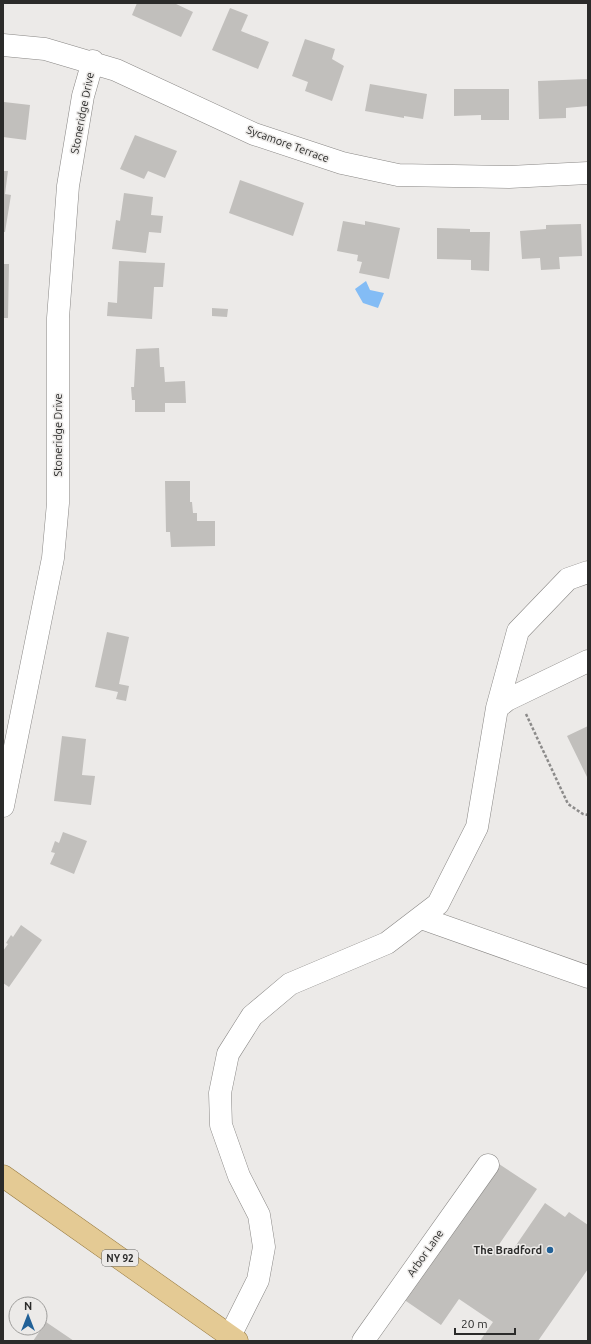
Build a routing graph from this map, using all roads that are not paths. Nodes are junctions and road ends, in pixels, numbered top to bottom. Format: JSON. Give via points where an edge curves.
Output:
{"nodes":[{"id":1,"x":3,"y":45,"type":"edge"},
{"id":2,"x":92,"y":61,"type":"junction"},
{"id":3,"x":588,"y":173,"type":"edge"},
{"id":4,"x":588,"y":572,"type":"edge"},
{"id":5,"x":588,"y":661,"type":"edge"},
{"id":6,"x":502,"y":704,"type":"junction"},
{"id":7,"x":3,"y":806,"type":"edge"},
{"id":8,"x":421,"y":918,"type":"junction"},
{"id":9,"x":588,"y":977,"type":"edge"},
{"id":10,"x":488,"y":1165,"type":"dead end"},
{"id":11,"x":3,"y":1176,"type":"edge"},
{"id":12,"x":234,"y":1339,"type":"edge"},
{"id":13,"x":363,"y":1341,"type":"edge"}],
"edges":[{"from":1,"to":2,"type":"street","name":"Sycamore Terrace","via":[[45,49]]},
{"from":2,"to":3,"type":"street","name":"Sycamore Terrace","via":[[254,134],[342,163],[398,175],[509,177]]},
{"from":2,"to":7,"type":"street","name":"Stoneridge Drive","via":[[68,186],[66,210],[58,318],[58,503],[53,558]]},
{"from":4,"to":6,"type":"street","via":[[568,578],[518,631]]},
{"from":5,"to":6,"type":"street"},
{"from":6,"to":8,"type":"street","via":[[477,827],[438,904]]},
{"from":8,"to":9,"type":"street"},
{"from":8,"to":12,"type":"street","via":[[388,943],[290,984],[252,1016],[228,1054],[220,1093],[221,1125],[239,1176],[259,1215],[264,1247],[258,1280]]},
{"from":10,"to":13,"type":"street","name":"Arbor Lane"},
{"from":11,"to":12,"type":"main road","number":"NY 92"}]}
